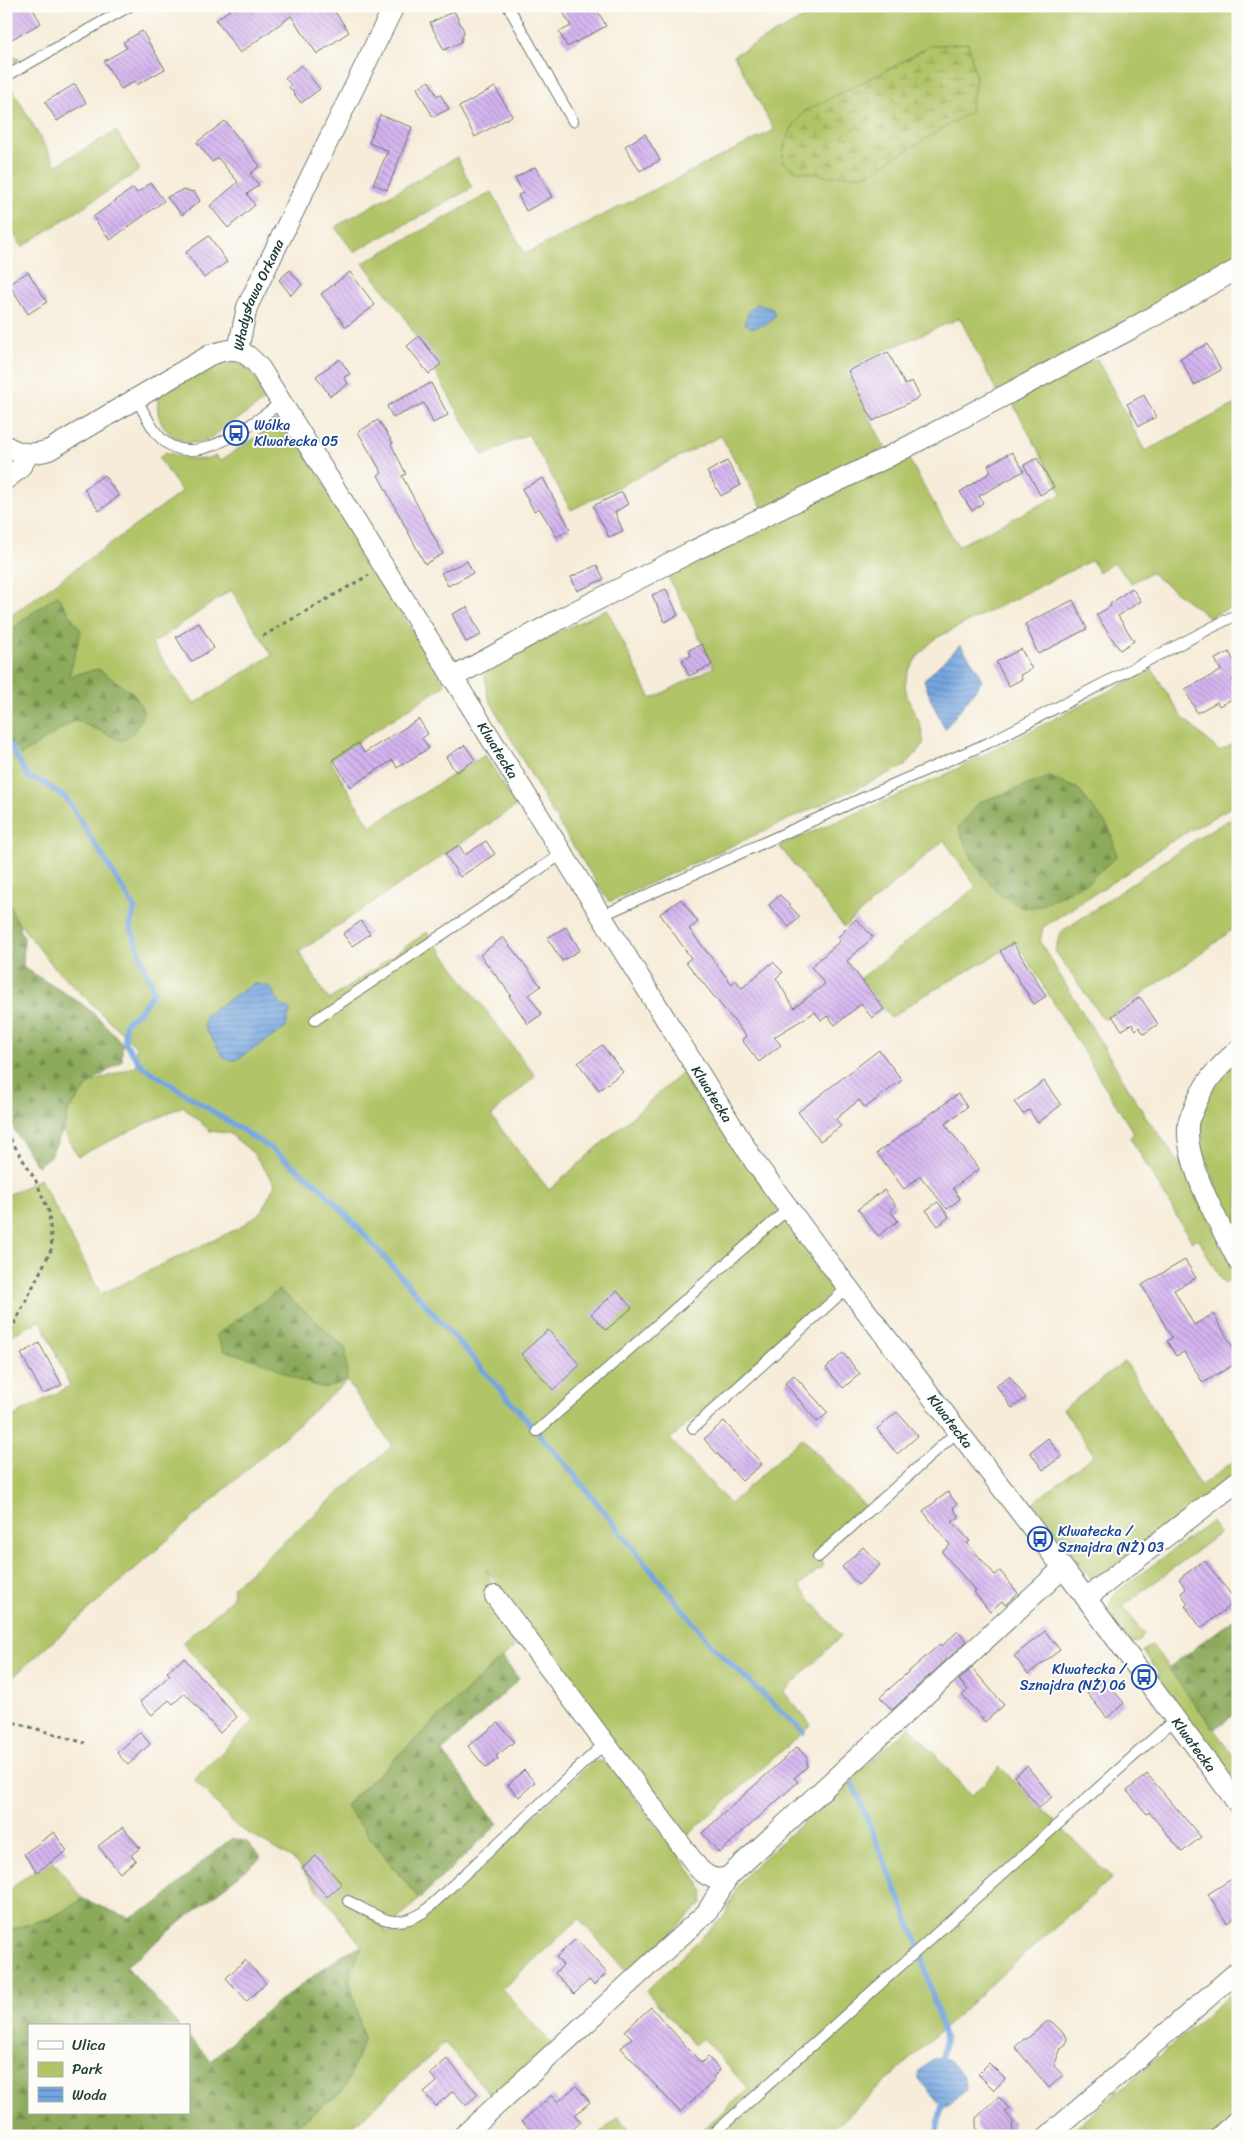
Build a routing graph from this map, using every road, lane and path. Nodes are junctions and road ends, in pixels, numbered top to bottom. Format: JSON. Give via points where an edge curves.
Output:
{"nodes":[{"id":1,"x":130,"y":6,"type":"edge"},
{"id":2,"x":394,"y":6,"type":"edge"},
{"id":3,"x":508,"y":6,"type":"edge"},
{"id":4,"x":12,"y":73,"type":"dead end"},
{"id":5,"x":573,"y":121,"type":"dead end"},
{"id":6,"x":1238,"y":269,"type":"edge"},
{"id":7,"x":238,"y":350,"type":"junction"},
{"id":8,"x":136,"y":398,"type":"junction"},
{"id":9,"x":281,"y":403,"type":"junction"},
{"id":10,"x":6,"y":446,"type":"edge"},
{"id":11,"x":29,"y":454,"type":"junction"},
{"id":12,"x":6,"y":479,"type":"edge"},
{"id":13,"x":383,"y":567,"type":"junction"},
{"id":14,"x":1238,"y":614,"type":"edge"},
{"id":15,"x":263,"y":636,"type":"dead end"},
{"id":16,"x":452,"y":678,"type":"junction"},
{"id":17,"x":562,"y":854,"type":"junction"},
{"id":18,"x":601,"y":916,"type":"junction"},
{"id":19,"x":315,"y":1020,"type":"dead end"},
{"id":20,"x":1238,"y":1050,"type":"edge"},
{"id":21,"x":6,"y":1132,"type":"edge"},
{"id":22,"x":789,"y":1208,"type":"junction"},
{"id":23,"x":1238,"y":1261,"type":"edge"},
{"id":24,"x":848,"y":1287,"type":"junction"},
{"id":25,"x":8,"y":1337,"type":"dead end"},
{"id":26,"x":693,"y":1428,"type":"dead end"},
{"id":27,"x":537,"y":1431,"type":"dead end"},
{"id":28,"x":958,"y":1431,"type":"junction"},
{"id":29,"x":1238,"y":1481,"type":"edge"},
{"id":30,"x":818,"y":1557,"type":"dead end"},
{"id":31,"x":1063,"y":1568,"type":"junction"},
{"id":32,"x":495,"y":1596,"type":"dead end"},
{"id":33,"x":1086,"y":1598,"type":"junction"},
{"id":34,"x":1175,"y":1718,"type":"junction"},
{"id":35,"x":6,"y":1720,"type":"edge"},
{"id":36,"x":85,"y":1743,"type":"dead end"},
{"id":37,"x":604,"y":1744,"type":"junction"},
{"id":38,"x":1238,"y":1804,"type":"edge"},
{"id":39,"x":728,"y":1877,"type":"junction"},
{"id":40,"x":348,"y":1900,"type":"dead end"},
{"id":41,"x":1238,"y":1971,"type":"edge"},
{"id":42,"x":1238,"y":2112,"type":"edge"},
{"id":43,"x":463,"y":2136,"type":"edge"},
{"id":44,"x":711,"y":2136,"type":"edge"},
{"id":45,"x":1048,"y":2136,"type":"edge"},
{"id":46,"x":1212,"y":2136,"type":"edge"}],
"edges":[{"from":1,"to":4,"type":"lane"},
{"from":2,"to":7,"type":"street","name":"Władysława Orkana","via":[[247,307]]},
{"from":3,"to":5,"type":"lane"},
{"from":6,"to":16,"type":"street","via":[[888,458],[695,550]]},
{"from":7,"to":8,"type":"street","name":"Władysława Orkana","via":[[229,349],[210,355]]},
{"from":7,"to":9,"type":"street","name":"Klwatecka","via":[[246,353],[260,368]]},
{"from":8,"to":9,"type":"lane","via":[[158,435],[184,449],[201,450],[220,443]]},
{"from":8,"to":11,"type":"street","name":"Władysława Orkana","via":[[49,450]]},
{"from":9,"to":13,"type":"street","name":"Klwatecka"},
{"from":10,"to":11,"type":"street","via":[[17,453]]},
{"from":11,"to":12,"type":"street","via":[[19,469]]},
{"from":13,"to":15,"type":"path"},
{"from":13,"to":16,"type":"street","name":"Klwatecka"},
{"from":14,"to":18,"type":"lane","via":[[988,743]]},
{"from":16,"to":17,"type":"street","name":"Klwatecka"},
{"from":17,"to":18,"type":"street","name":"Klwatecka"},
{"from":17,"to":19,"type":"lane"},
{"from":18,"to":22,"type":"street","name":"Klwatecka","via":[[754,1161]]},
{"from":20,"to":23,"type":"street","via":[[1215,1071],[1200,1093],[1188,1124],[1190,1149],[1200,1183]]},
{"from":21,"to":25,"type":"path","via":[[36,1181],[49,1212],[52,1248]]},
{"from":22,"to":24,"type":"street","name":"Klwatecka"},
{"from":22,"to":27,"type":"lane"},
{"from":24,"to":26,"type":"lane"},
{"from":24,"to":28,"type":"street","name":"Klwatecka"},
{"from":28,"to":30,"type":"lane"},
{"from":28,"to":31,"type":"street","name":"Klwatecka"},
{"from":29,"to":33,"type":"street"},
{"from":31,"to":33,"type":"street","name":"Klwatecka"},
{"from":31,"to":39,"type":"street"},
{"from":32,"to":37,"type":"street"},
{"from":33,"to":34,"type":"street","name":"Klwatecka"},
{"from":34,"to":38,"type":"street","name":"Klwatecka"},
{"from":34,"to":44,"type":"lane"},
{"from":35,"to":36,"type":"path"},
{"from":37,"to":39,"type":"street","via":[[698,1869],[709,1878]]},
{"from":37,"to":40,"type":"lane","via":[[412,1920],[390,1922]]},
{"from":39,"to":43,"type":"street","via":[[707,1912]]},
{"from":41,"to":45,"type":"street"},
{"from":42,"to":46,"type":"lane"}]}
